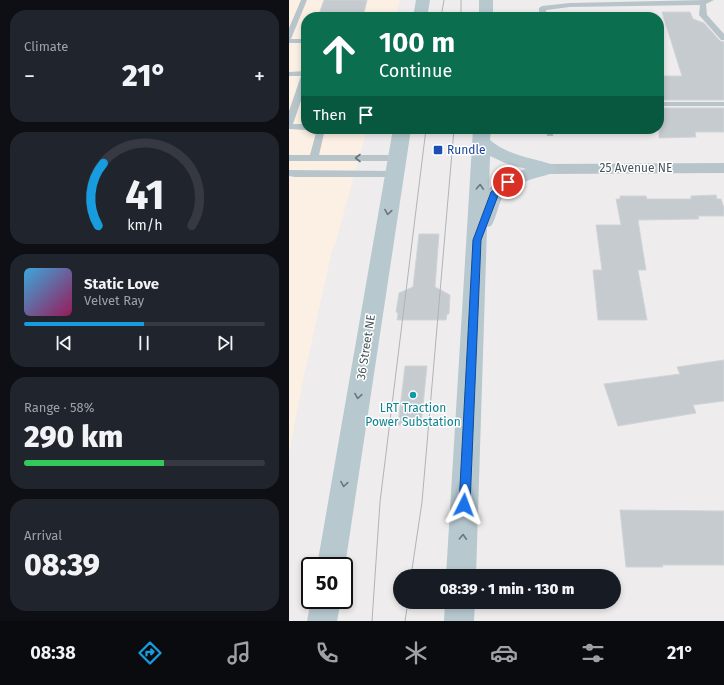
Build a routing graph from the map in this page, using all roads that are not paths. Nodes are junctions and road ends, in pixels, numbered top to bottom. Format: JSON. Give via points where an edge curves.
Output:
{"nodes":[{"id":1,"x":304,"y":0,"type":"edge"},
{"id":2,"x":423,"y":0,"type":"edge"},
{"id":3,"x":486,"y":0,"type":"edge"},
{"id":4,"x":711,"y":0,"type":"edge"},
{"id":5,"x":537,"y":1,"type":"dead end"},
{"id":6,"x":703,"y":3,"type":"junction"},
{"id":7,"x":543,"y":8,"type":"junction"},
{"id":8,"x":421,"y":12,"type":"edge"},
{"id":9,"x":486,"y":12,"type":"edge"},
{"id":10,"x":543,"y":12,"type":"edge"},
{"id":11,"x":289,"y":37,"type":"edge"},
{"id":12,"x":724,"y":38,"type":"edge"},
{"id":13,"x":289,"y":41,"type":"edge"},
{"id":14,"x":301,"y":41,"type":"edge"},
{"id":15,"x":289,"y":74,"type":"edge"},
{"id":16,"x":301,"y":74,"type":"edge"},
{"id":17,"x":301,"y":101,"type":"edge"},
{"id":18,"x":664,"y":104,"type":"edge"},
{"id":19,"x":724,"y":104,"type":"edge"},
{"id":20,"x":289,"y":123,"type":"edge"},
{"id":21,"x":289,"y":126,"type":"edge"},
{"id":22,"x":301,"y":127,"type":"edge"},
{"id":23,"x":320,"y":134,"type":"edge"},
{"id":24,"x":400,"y":134,"type":"edge"},
{"id":25,"x":482,"y":136,"type":"edge"},
{"id":26,"x":289,"y":158,"type":"edge"},
{"id":27,"x":314,"y":158,"type":"junction"},
{"id":28,"x":395,"y":166,"type":"junction"},
{"id":29,"x":724,"y":168,"type":"edge"},
{"id":30,"x":548,"y":169,"type":"junction"},
{"id":31,"x":291,"y":174,"type":"edge"},
{"id":32,"x":477,"y":240,"type":"junction"},
{"id":33,"x":332,"y":557,"type":"edge"},
{"id":34,"x":461,"y":569,"type":"edge"},
{"id":35,"x":324,"y":609,"type":"edge"},
{"id":36,"x":460,"y":609,"type":"edge"},
{"id":37,"x":322,"y":621,"type":"edge"},
{"id":38,"x":459,"y":621,"type":"edge"}],
"edges":[{"from":1,"to":11,"type":"lane"},
{"from":2,"to":8,"type":"main road"},
{"from":3,"to":9,"type":"main road"},
{"from":4,"to":6,"type":"lane"},
{"from":5,"to":7,"type":"lane"},
{"from":6,"to":7,"type":"lane","via":[[570,4]]},
{"from":6,"to":12,"type":"lane","via":[[703,15]]},
{"from":7,"to":10,"type":"lane"},
{"from":13,"to":14,"type":"lane"},
{"from":15,"to":16,"type":"lane"},
{"from":17,"to":20,"type":"lane"},
{"from":18,"to":19,"type":"lane"},
{"from":21,"to":22,"type":"lane"},
{"from":23,"to":27,"type":"lane"},
{"from":24,"to":28,"type":"main road","name":"36 Street NE"},
{"from":25,"to":30,"type":"main road","via":[[488,148],[501,156]]},
{"from":32,"to":25,"type":"main road","one_way":true},
{"from":26,"to":27,"type":"lane"},
{"from":28,"to":27,"type":"lane","one_way":true},
{"from":28,"to":31,"type":"lane"},
{"from":28,"to":33,"type":"main road","name":"36 Street NE","one_way":true},
{"from":29,"to":30,"type":"street","name":"25 Avenue NE"},
{"from":30,"to":32,"type":"main road","via":[[516,178],[495,192]]},
{"from":34,"to":32,"type":"main road","one_way":true},
{"from":35,"to":37,"type":"main road"},
{"from":36,"to":38,"type":"main road"}]}
